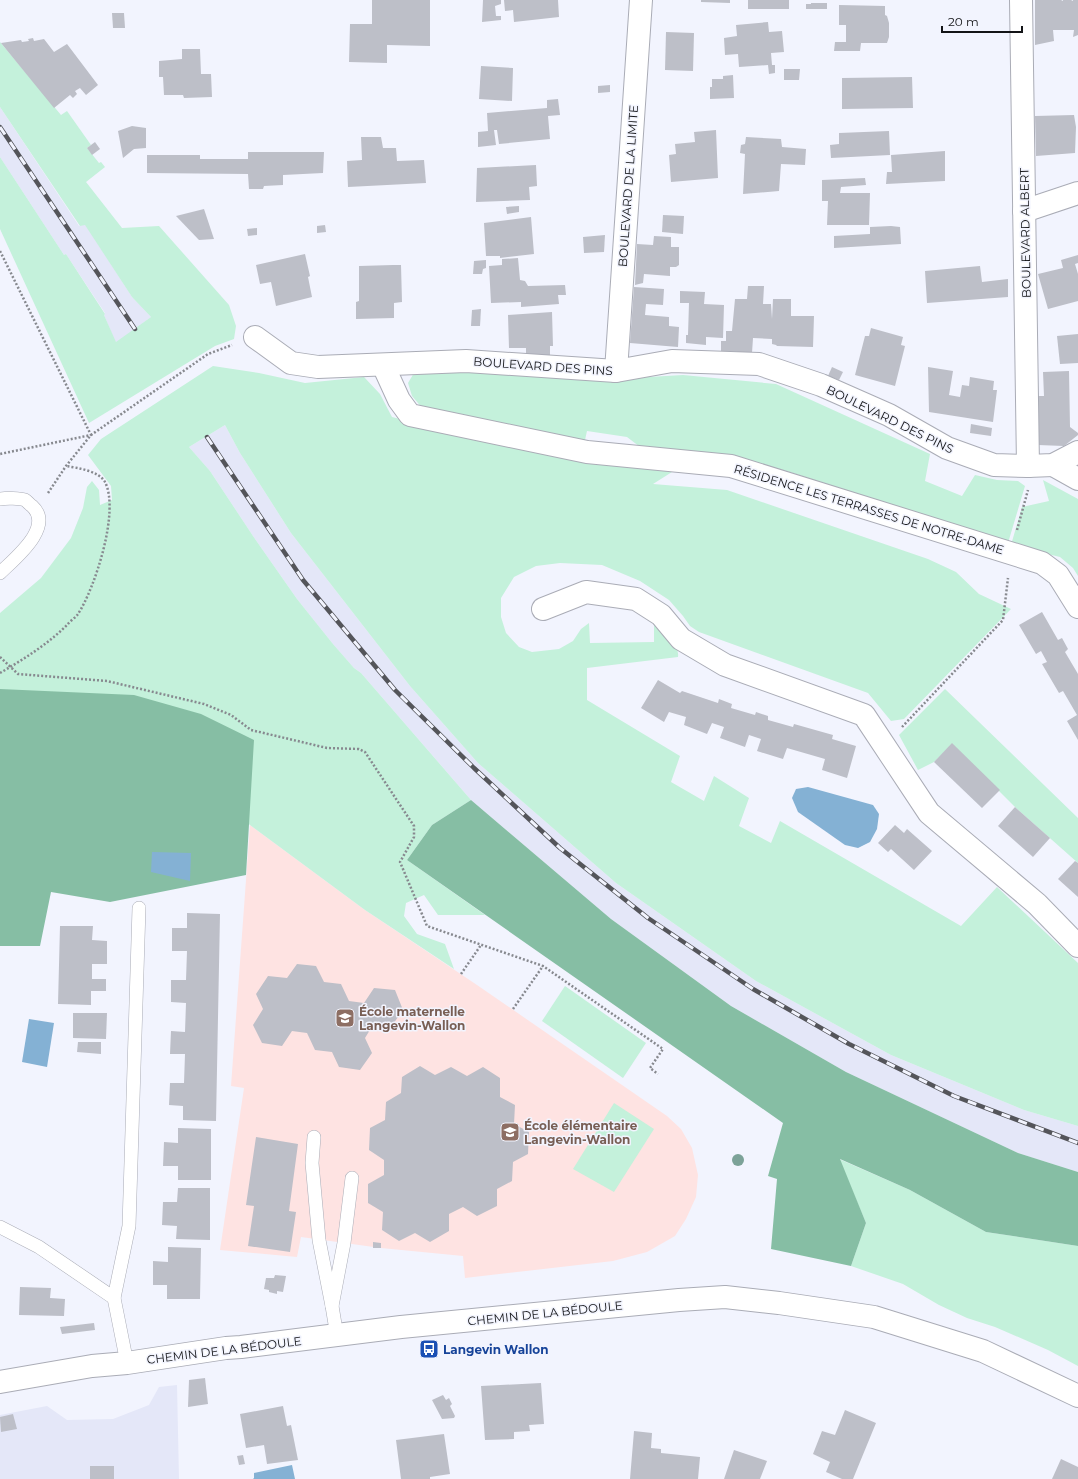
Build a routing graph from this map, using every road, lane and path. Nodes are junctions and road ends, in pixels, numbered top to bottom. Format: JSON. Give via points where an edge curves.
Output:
{"nodes":[{"id":1,"x":641,"y":0,"type":"edge"},
{"id":2,"x":1021,"y":0,"type":"edge"},
{"id":3,"x":1078,"y":193,"type":"edge"},
{"id":4,"x":1024,"y":210,"type":"junction"},
{"id":5,"x":0,"y":251,"type":"edge"},
{"id":6,"x":255,"y":337,"type":"joint"},
{"id":7,"x":383,"y":365,"type":"junction"},
{"id":8,"x":616,"y":371,"type":"junction"},
{"id":9,"x":91,"y":435,"type":"junction"},
{"id":10,"x":1078,"y":452,"type":"edge"},
{"id":11,"x":0,"y":454,"type":"edge"},
{"id":12,"x":1053,"y":465,"type":"junction"},
{"id":13,"x":66,"y":466,"type":"junction"},
{"id":14,"x":1028,"y":466,"type":"junction"},
{"id":15,"x":1078,"y":479,"type":"edge"},
{"id":16,"x":1028,"y":494,"type":"dead end"},
{"id":17,"x":0,"y":500,"type":"edge"},
{"id":18,"x":36,"y":510,"type":"junction"},
{"id":19,"x":1017,"y":532,"type":"dead end"},
{"id":20,"x":0,"y":573,"type":"edge"},
{"id":21,"x":1078,"y":607,"type":"edge"},
{"id":22,"x":543,"y":609,"type":"dead end"},
{"id":23,"x":1003,"y":620,"type":"dead end"},
{"id":24,"x":0,"y":657,"type":"edge"},
{"id":25,"x":10,"y":667,"type":"junction"},
{"id":26,"x":0,"y":672,"type":"edge"},
{"id":27,"x":904,"y":725,"type":"dead end"},
{"id":28,"x":139,"y":908,"type":"dead end"},
{"id":29,"x":481,"y":945,"type":"junction"},
{"id":30,"x":1078,"y":946,"type":"edge"},
{"id":31,"x":543,"y":966,"type":"junction"},
{"id":32,"x":461,"y":974,"type":"dead end"},
{"id":33,"x":513,"y":1009,"type":"dead end"},
{"id":34,"x":658,"y":1074,"type":"dead end"},
{"id":35,"x":314,"y":1137,"type":"dead end"},
{"id":36,"x":352,"y":1178,"type":"dead end"},
{"id":37,"x":0,"y":1227,"type":"edge"},
{"id":38,"x":114,"y":1298,"type":"junction"},
{"id":39,"x":332,"y":1306,"type":"junction"},
{"id":40,"x":336,"y":1336,"type":"junction"},
{"id":41,"x":127,"y":1363,"type":"junction"},
{"id":42,"x":0,"y":1382,"type":"edge"},
{"id":43,"x":1078,"y":1396,"type":"edge"}],
"edges":[{"from":1,"to":8,"type":"street","name":"BOULEVARD DE LA LIMITE"},
{"from":2,"to":4,"type":"street","name":"BOULEVARD ALBERT"},
{"from":3,"to":4,"type":"street"},
{"from":4,"to":14,"type":"street","name":"BOULEVARD ALBERT"},
{"from":5,"to":9,"type":"path"},
{"from":6,"to":7,"type":"street","name":"BOULEVARD DES PINS","via":[[291,363],[318,367]]},
{"from":6,"to":9,"type":"path","via":[[208,354]]},
{"from":7,"to":8,"type":"street","name":"BOULEVARD DES PINS","via":[[466,361]]},
{"from":7,"to":21,"type":"street","name":"RÉSIDENCE LES TERRASSES DE NOTRE-DAME","via":[[398,400],[410,415],[587,452],[731,466],[1042,564],[1058,575]]},
{"from":8,"to":14,"type":"street","name":"BOULEVARD DES PINS","via":[[672,361],[759,364],[821,385],[889,416],[947,448],[994,465]]},
{"from":9,"to":11,"type":"path"},
{"from":9,"to":13,"type":"path"},
{"from":10,"to":12,"type":"street","name":"BOULEVARD DES PINS"},
{"from":12,"to":14,"type":"street","name":"BOULEVARD DES PINS"},
{"from":12,"to":15,"type":"street"},
{"from":13,"to":18,"type":"path"},
{"from":13,"to":25,"type":"path","via":[[92,471],[104,481],[110,505],[104,545],[93,581],[77,614],[54,637]]},
{"from":16,"to":19,"type":"path"},
{"from":17,"to":18,"type":"lane","via":[[25,500]]},
{"from":18,"to":20,"type":"lane","via":[[39,526],[28,546]]},
{"from":22,"to":30,"type":"street","via":[[586,592],[636,599],[661,614],[681,639],[725,665],[864,715],[929,813],[1037,904]]},
{"from":23,"to":27,"type":"path"},
{"from":24,"to":25,"type":"path"},
{"from":25,"to":26,"type":"path"},
{"from":25,"to":29,"type":"path","via":[[18,674],[107,681],[204,704],[231,714],[251,730],[327,748],[359,749],[365,752],[414,826],[414,837],[400,862],[427,926]]},
{"from":28,"to":38,"type":"lane","via":[[129,1226]]},
{"from":29,"to":31,"type":"path"},
{"from":29,"to":32,"type":"path"},
{"from":31,"to":33,"type":"path"},
{"from":31,"to":34,"type":"path","via":[[663,1049],[650,1068]]},
{"from":35,"to":39,"type":"lane","via":[[312,1163],[319,1240]]},
{"from":36,"to":39,"type":"lane","via":[[344,1243]]},
{"from":37,"to":38,"type":"lane","via":[[39,1247]]},
{"from":38,"to":41,"type":"lane"},
{"from":39,"to":40,"type":"lane"},
{"from":40,"to":41,"type":"street","name":"CHEMIN DE LA BÉDOULE","via":[[226,1348]]},
{"from":40,"to":43,"type":"street","name":"CHEMIN DE LA BÉDOULE","via":[[401,1327],[725,1297],[874,1317],[984,1351]]},
{"from":41,"to":42,"type":"street","name":"CHEMIN DE LA BÉDOULE","via":[[92,1366]]}]}
